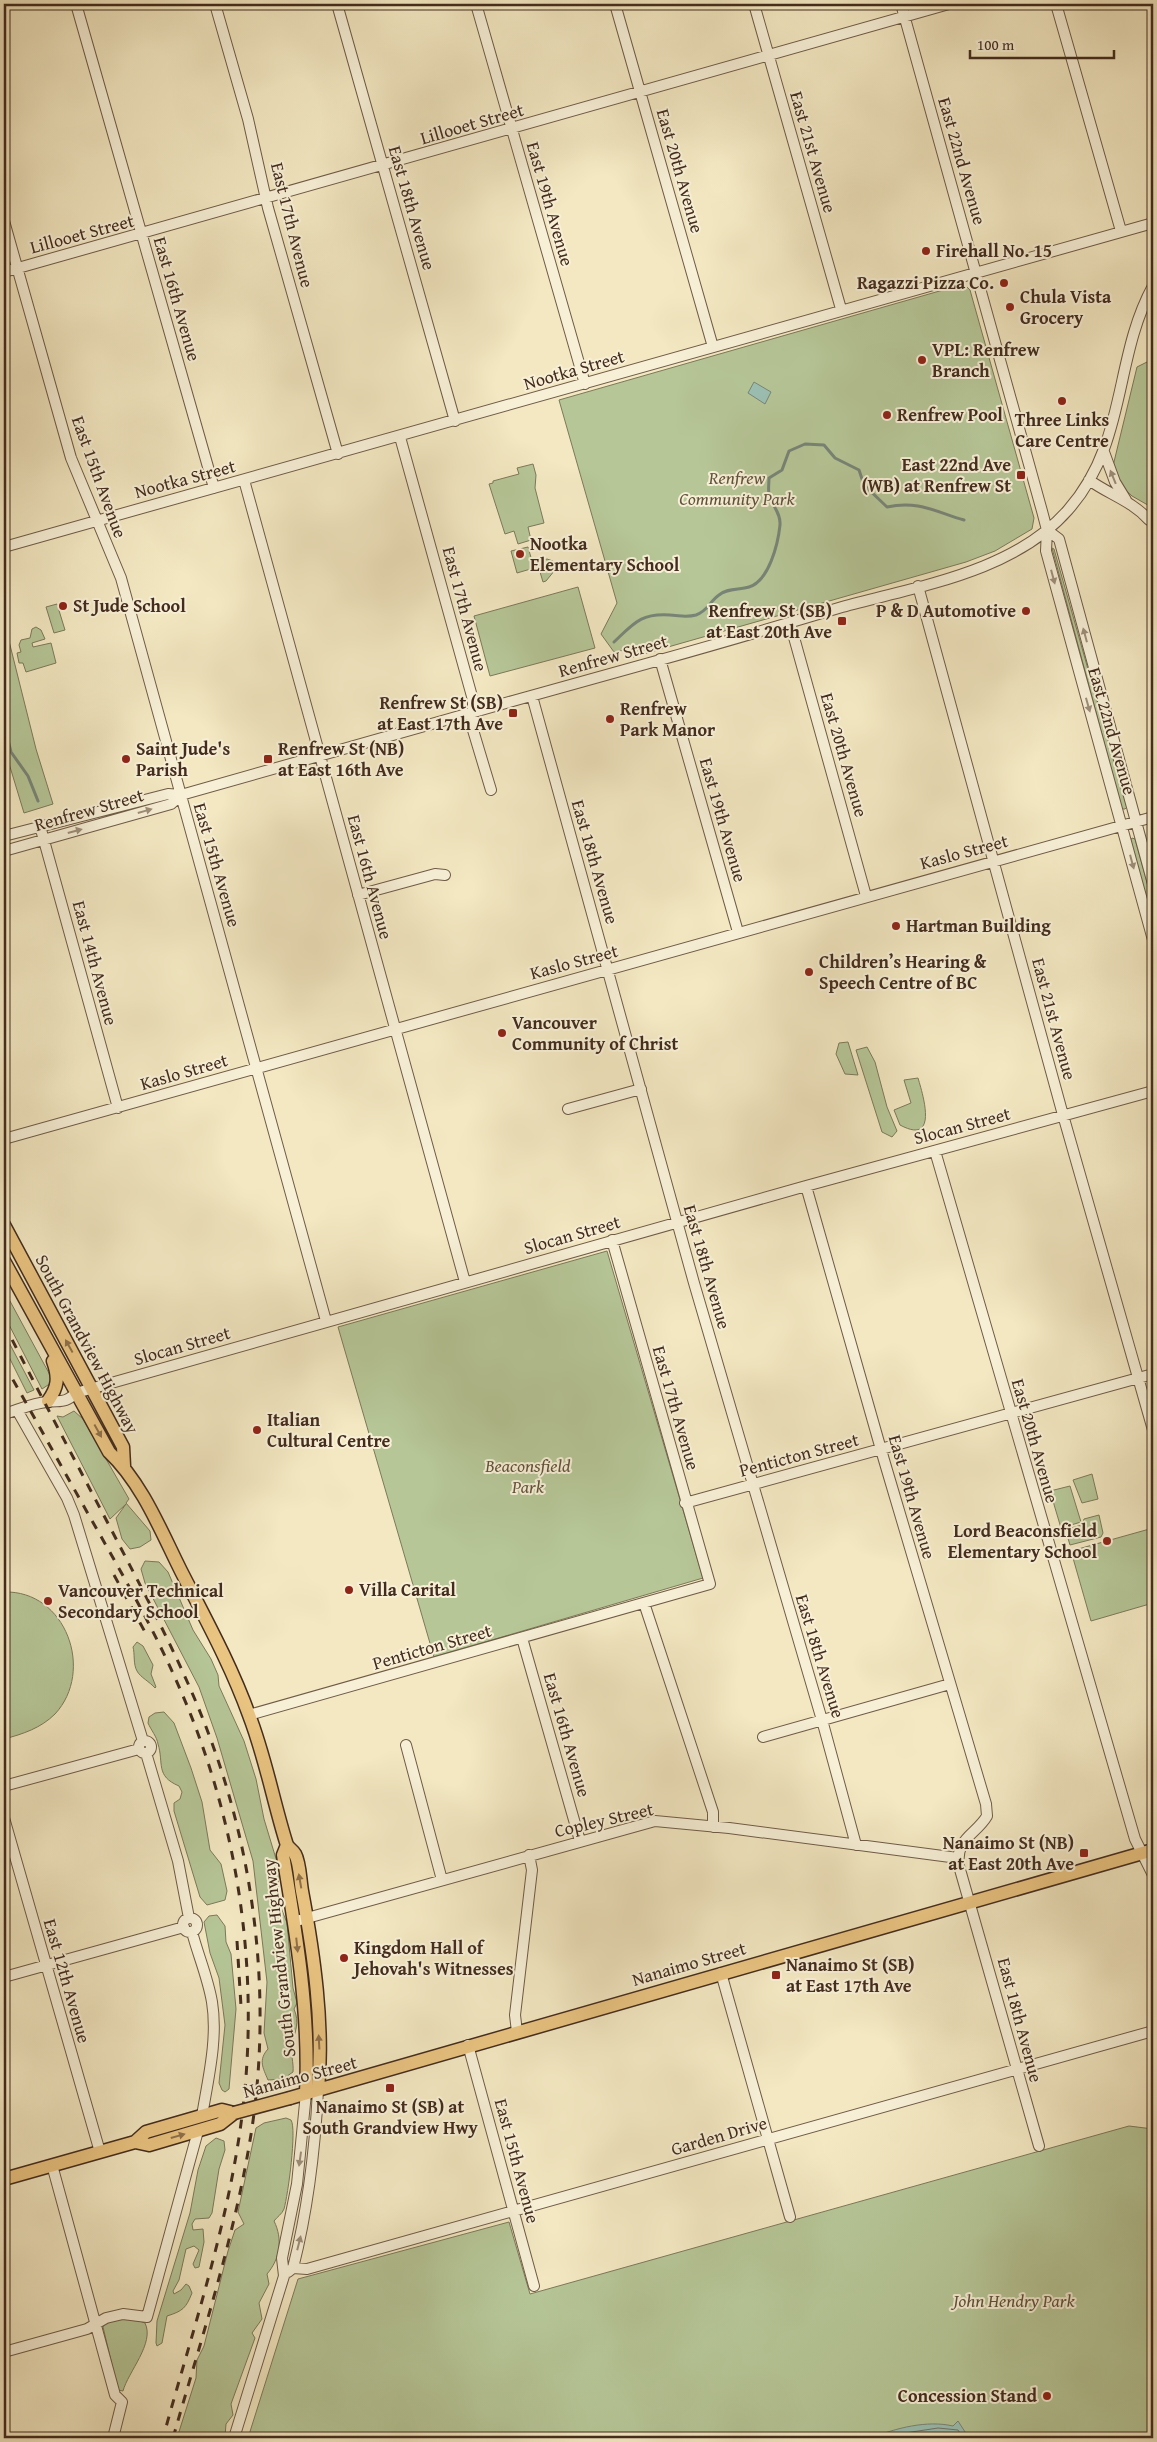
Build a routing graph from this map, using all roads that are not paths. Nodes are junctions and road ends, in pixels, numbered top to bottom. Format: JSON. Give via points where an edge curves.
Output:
{"nodes":[{"id":1,"x":76,"y":4,"type":"edge"},
{"id":2,"x":215,"y":4,"type":"edge"},
{"id":3,"x":337,"y":4,"type":"edge"},
{"id":4,"x":476,"y":4,"type":"edge"},
{"id":5,"x":615,"y":4,"type":"edge"},
{"id":6,"x":754,"y":4,"type":"edge"},
{"id":7,"x":900,"y":4,"type":"edge"},
{"id":8,"x":949,"y":4,"type":"edge"},
{"id":9,"x":1056,"y":4,"type":"edge"},
{"id":10,"x":904,"y":17,"type":"junction"},
{"id":11,"x":769,"y":55,"type":"junction"},
{"id":12,"x":640,"y":92,"type":"junction"},
{"id":13,"x":512,"y":129,"type":"junction"},
{"id":14,"x":383,"y":166,"type":"junction"},
{"id":15,"x":267,"y":199,"type":"junction"},
{"id":16,"x":4,"y":221,"type":"edge"},
{"id":17,"x":1153,"y":223,"type":"edge"},
{"id":18,"x":1121,"y":231,"type":"junction"},
{"id":19,"x":142,"y":234,"type":"junction"},
{"id":20,"x":17,"y":268,"type":"junction"},
{"id":21,"x":4,"y":272,"type":"edge"},
{"id":22,"x":976,"y":272,"type":"junction"},
{"id":23,"x":1153,"y":286,"type":"edge"},
{"id":24,"x":841,"y":309,"type":"junction"},
{"id":25,"x":713,"y":346,"type":"junction"},
{"id":26,"x":584,"y":384,"type":"junction"},
{"id":27,"x":455,"y":421,"type":"junction"},
{"id":28,"x":400,"y":436,"type":"junction"},
{"id":29,"x":1104,"y":452,"type":"junction"},
{"id":30,"x":338,"y":454,"type":"junction"},
{"id":31,"x":244,"y":480,"type":"junction"},
{"id":32,"x":1089,"y":480,"type":"junction"},
{"id":33,"x":214,"y":488,"type":"junction"},
{"id":34,"x":1126,"y":500,"type":"junction"},
{"id":35,"x":1153,"y":520,"type":"edge"},
{"id":36,"x":96,"y":521,"type":"junction"},
{"id":37,"x":1047,"y":530,"type":"junction"},
{"id":38,"x":4,"y":547,"type":"edge"},
{"id":39,"x":918,"y":586,"type":"junction"},
{"id":40,"x":790,"y":623,"type":"junction"},
{"id":41,"x":660,"y":660,"type":"junction"},
{"id":42,"x":532,"y":696,"type":"junction"},
{"id":43,"x":474,"y":713,"type":"junction"},
{"id":44,"x":320,"y":756,"type":"junction"},
{"id":45,"x":492,"y":790,"type":"dead end"},
{"id":46,"x":181,"y":795,"type":"junction"},
{"id":47,"x":1153,"y":817,"type":"edge"},
{"id":48,"x":1136,"y":822,"type":"junction"},
{"id":49,"x":40,"y":826,"type":"junction"},
{"id":50,"x":1122,"y":826,"type":"junction"},
{"id":51,"x":4,"y":836,"type":"edge"},
{"id":52,"x":44,"y":839,"type":"junction"},
{"id":53,"x":4,"y":851,"type":"edge"},
{"id":54,"x":994,"y":861,"type":"junction"},
{"id":55,"x":445,"y":875,"type":"dead end"},
{"id":56,"x":1153,"y":884,"type":"edge"},
{"id":57,"x":358,"y":894,"type":"junction"},
{"id":58,"x":866,"y":896,"type":"junction"},
{"id":59,"x":738,"y":932,"type":"junction"},
{"id":60,"x":1153,"y":940,"type":"edge"},
{"id":61,"x":608,"y":970,"type":"junction"},
{"id":62,"x":395,"y":1029,"type":"junction"},
{"id":63,"x":257,"y":1068,"type":"junction"},
{"id":64,"x":641,"y":1089,"type":"junction"},
{"id":65,"x":1153,"y":1092,"type":"edge"},
{"id":66,"x":118,"y":1108,"type":"junction"},
{"id":67,"x":568,"y":1109,"type":"dead end"},
{"id":68,"x":1063,"y":1115,"type":"junction"},
{"id":69,"x":4,"y":1139,"type":"edge"},
{"id":70,"x":935,"y":1151,"type":"junction"},
{"id":71,"x":806,"y":1186,"type":"junction"},
{"id":72,"x":676,"y":1222,"type":"junction"},
{"id":73,"x":4,"y":1225,"type":"edge"},
{"id":74,"x":612,"y":1240,"type":"junction"},
{"id":75,"x":4,"y":1261,"type":"edge"},
{"id":76,"x":465,"y":1282,"type":"junction"},
{"id":77,"x":326,"y":1321,"type":"junction"},
{"id":78,"x":43,"y":1333,"type":"junction"},
{"id":79,"x":1153,"y":1374,"type":"edge"},
{"id":80,"x":1138,"y":1378,"type":"junction"},
{"id":81,"x":92,"y":1388,"type":"junction"},
{"id":82,"x":76,"y":1393,"type":"junction"},
{"id":83,"x":48,"y":1401,"type":"junction"},
{"id":84,"x":17,"y":1410,"type":"junction"},
{"id":85,"x":1010,"y":1413,"type":"junction"},
{"id":86,"x":4,"y":1414,"type":"edge"},
{"id":87,"x":1153,"y":1430,"type":"edge"},
{"id":88,"x":881,"y":1449,"type":"junction"},
{"id":89,"x":124,"y":1466,"type":"junction"},
{"id":90,"x":752,"y":1485,"type":"junction"},
{"id":91,"x":685,"y":1503,"type":"junction"},
{"id":92,"x":710,"y":1584,"type":"joint"},
{"id":93,"x":644,"y":1604,"type":"junction"},
{"id":94,"x":522,"y":1638,"type":"junction"},
{"id":95,"x":950,"y":1684,"type":"junction"},
{"id":96,"x":249,"y":1715,"type":"junction"},
{"id":97,"x":822,"y":1720,"type":"junction"},
{"id":98,"x":763,"y":1737,"type":"dead end"},
{"id":99,"x":406,"y":1744,"type":"dead end"},
{"id":100,"x":142,"y":1748,"type":"junction"},
{"id":101,"x":4,"y":1786,"type":"edge"},
{"id":102,"x":4,"y":1818,"type":"edge"},
{"id":103,"x":713,"y":1827,"type":"junction"},
{"id":104,"x":580,"y":1841,"type":"junction"},
{"id":105,"x":286,"y":1845,"type":"junction"},
{"id":106,"x":856,"y":1845,"type":"junction"},
{"id":107,"x":1148,"y":1852,"type":"edge"},
{"id":108,"x":529,"y":1855,"type":"junction"},
{"id":109,"x":958,"y":1858,"type":"junction"},
{"id":110,"x":1153,"y":1875,"type":"edge"},
{"id":111,"x":442,"y":1880,"type":"junction"},
{"id":112,"x":970,"y":1902,"type":"junction"},
{"id":113,"x":307,"y":1918,"type":"junction"},
{"id":114,"x":294,"y":1921,"type":"junction"},
{"id":115,"x":188,"y":1926,"type":"junction"},
{"id":116,"x":46,"y":1965,"type":"junction"},
{"id":117,"x":721,"y":1973,"type":"junction"},
{"id":118,"x":4,"y":1977,"type":"edge"},
{"id":119,"x":1153,"y":2031,"type":"edge"},
{"id":120,"x":517,"y":2032,"type":"junction"},
{"id":121,"x":468,"y":2045,"type":"junction"},
{"id":122,"x":1017,"y":2070,"type":"junction"},
{"id":123,"x":312,"y":2092,"type":"junction"},
{"id":124,"x":228,"y":2112,"type":"junction"},
{"id":125,"x":202,"y":2116,"type":"junction"},
{"id":126,"x":198,"y":2131,"type":"junction"},
{"id":127,"x":768,"y":2139,"type":"junction"},
{"id":128,"x":135,"y":2142,"type":"junction"},
{"id":129,"x":1038,"y":2146,"type":"dead end"},
{"id":130,"x":100,"y":2152,"type":"junction"},
{"id":131,"x":52,"y":2165,"type":"junction"},
{"id":132,"x":4,"y":2179,"type":"edge"},
{"id":133,"x":514,"y":2211,"type":"junction"},
{"id":134,"x":790,"y":2217,"type":"dead end"},
{"id":135,"x":293,"y":2268,"type":"junction"},
{"id":136,"x":284,"y":2276,"type":"junction"},
{"id":137,"x":534,"y":2286,"type":"dead end"},
{"id":138,"x":95,"y":2325,"type":"junction"},
{"id":139,"x":4,"y":2352,"type":"edge"},
{"id":140,"x":114,"y":2438,"type":"edge"},
{"id":141,"x":234,"y":2438,"type":"edge"}],
"edges":[{"from":1,"to":19,"type":"street","name":"East 16th Avenue"},
{"from":2,"to":15,"type":"street","name":"East 17th Avenue"},
{"from":3,"to":14,"type":"street","name":"East 18th Avenue"},
{"from":4,"to":13,"type":"street","name":"East 19th Avenue"},
{"from":5,"to":12,"type":"street","name":"East 20th Avenue"},
{"from":6,"to":11,"type":"street","name":"East 21st Avenue"},
{"from":7,"to":10,"type":"street","name":"East 22nd Avenue"},
{"from":8,"to":10,"type":"street","name":"Lillooet Street"},
{"from":9,"to":18,"type":"street"},
{"from":10,"to":11,"type":"street","name":"Lillooet Street"},
{"from":10,"to":22,"type":"street","name":"East 22nd Avenue"},
{"from":11,"to":12,"type":"street","name":"Lillooet Street"},
{"from":11,"to":24,"type":"street","name":"East 21st Avenue"},
{"from":12,"to":13,"type":"street","name":"Lillooet Street"},
{"from":12,"to":25,"type":"street","name":"East 20th Avenue"},
{"from":13,"to":14,"type":"street","name":"Lillooet Street"},
{"from":13,"to":26,"type":"street","name":"East 19th Avenue"},
{"from":14,"to":15,"type":"street","name":"Lillooet Street"},
{"from":14,"to":27,"type":"street","name":"East 18th Avenue"},
{"from":15,"to":19,"type":"street","name":"Lillooet Street"},
{"from":15,"to":30,"type":"street","name":"East 17th Avenue"},
{"from":16,"to":20,"type":"street","name":"East 15th Avenue"},
{"from":17,"to":18,"type":"street","name":"Nootka Street"},
{"from":18,"to":22,"type":"street","name":"Nootka Street"},
{"from":19,"to":20,"type":"street","name":"Lillooet Street"},
{"from":19,"to":33,"type":"street","name":"East 16th Avenue"},
{"from":20,"to":21,"type":"street","name":"Lillooet Street"},
{"from":20,"to":36,"type":"street","name":"East 15th Avenue","via":[[71,458]]},
{"from":22,"to":24,"type":"street","name":"Nootka Street"},
{"from":22,"to":37,"type":"street","name":"East 22nd Avenue"},
{"from":23,"to":29,"type":"street","name":"Renfrew Street","via":[[1137,323],[1114,424]]},
{"from":24,"to":25,"type":"street","name":"Nootka Street"},
{"from":25,"to":26,"type":"street","name":"Nootka Street"},
{"from":26,"to":27,"type":"street","name":"Nootka Street"},
{"from":27,"to":28,"type":"street","name":"Nootka Street"},
{"from":28,"to":30,"type":"street","name":"Nootka Street"},
{"from":28,"to":43,"type":"street","name":"East 17th Avenue"},
{"from":29,"to":32,"type":"street","name":"Renfrew Street"},
{"from":34,"to":29,"type":"street","one_way":true,"via":[[1114,482]]},
{"from":30,"to":31,"type":"street","name":"Nootka Street"},
{"from":31,"to":33,"type":"street","name":"Nootka Street"},
{"from":31,"to":44,"type":"street","name":"East 16th Avenue"},
{"from":32,"to":34,"type":"street","via":[[1115,497]]},
{"from":32,"to":37,"type":"street","name":"Renfrew Street","via":[[1068,510]]},
{"from":33,"to":36,"type":"street","name":"Nootka Street"},
{"from":34,"to":35,"type":"street"},
{"from":36,"to":38,"type":"street","name":"Nootka Street"},
{"from":36,"to":46,"type":"street","name":"East 15th Avenue","via":[[121,578]]},
{"from":37,"to":39,"type":"street","name":"Renfrew Street","via":[[1032,542],[990,564]]},
{"from":48,"to":37,"type":"street","name":"East 22nd Avenue","one_way":true,"via":[[1059,539]]},
{"from":37,"to":50,"type":"street","name":"East 22nd Avenue","one_way":true,"via":[[1046,551]]},
{"from":39,"to":40,"type":"street","name":"Renfrew Street"},
{"from":39,"to":54,"type":"street","name":"East 21st Avenue"},
{"from":40,"to":41,"type":"street","name":"Renfrew Street"},
{"from":40,"to":58,"type":"street","name":"East 20th Avenue"},
{"from":41,"to":42,"type":"street","name":"Renfrew Street"},
{"from":41,"to":59,"type":"street","name":"East 19th Avenue"},
{"from":42,"to":43,"type":"street","name":"Renfrew Street"},
{"from":42,"to":61,"type":"street","name":"East 18th Avenue"},
{"from":43,"to":44,"type":"street","name":"Renfrew Street"},
{"from":43,"to":45,"type":"street","name":"East 17th Avenue","via":[[474,732]]},
{"from":44,"to":46,"type":"street","name":"Renfrew Street"},
{"from":44,"to":57,"type":"street","name":"East 16th Avenue"},
{"from":46,"to":49,"type":"street","name":"Renfrew Street","via":[[168,794]]},
{"from":52,"to":46,"type":"street","name":"Renfrew Street","one_way":true,"via":[[171,804]]},
{"from":46,"to":63,"type":"street","name":"East 15th Avenue"},
{"from":47,"to":48,"type":"street","name":"Kaslo Street"},
{"from":48,"to":50,"type":"street","name":"Kaslo Street"},
{"from":48,"to":56,"type":"street","name":"East 22nd Avenue"},
{"from":49,"to":51,"type":"street","name":"Renfrew Street"},
{"from":49,"to":52,"type":"street","name":"East 14th Avenue"},
{"from":50,"to":54,"type":"street","name":"Kaslo Street"},
{"from":50,"to":60,"type":"street","name":"East 22nd Avenue","one_way":true},
{"from":52,"to":53,"type":"street","name":"Renfrew Street"},
{"from":52,"to":66,"type":"street","name":"East 14th Avenue"},
{"from":54,"to":58,"type":"street","name":"Kaslo Street"},
{"from":54,"to":68,"type":"street","name":"East 21st Avenue"},
{"from":55,"to":57,"type":"street","via":[[436,874]]},
{"from":57,"to":62,"type":"street","name":"East 16th Avenue"},
{"from":58,"to":59,"type":"street","name":"Kaslo Street"},
{"from":59,"to":61,"type":"street","name":"Kaslo Street"},
{"from":61,"to":62,"type":"street","name":"Kaslo Street"},
{"from":61,"to":64,"type":"street","name":"East 18th Avenue"},
{"from":62,"to":63,"type":"street","name":"Kaslo Street"},
{"from":62,"to":76,"type":"street","name":"East 16th Avenue"},
{"from":63,"to":66,"type":"street","name":"Kaslo Street"},
{"from":63,"to":77,"type":"street","name":"East 15th Avenue"},
{"from":64,"to":67,"type":"street"},
{"from":64,"to":72,"type":"street","name":"East 18th Avenue"},
{"from":65,"to":68,"type":"street","name":"Slocan Street"},
{"from":66,"to":69,"type":"street","name":"Kaslo Street"},
{"from":68,"to":70,"type":"street","name":"Slocan Street"},
{"from":68,"to":80,"type":"street","name":"East 21st Avenue"},
{"from":70,"to":71,"type":"street","name":"Slocan Street"},
{"from":70,"to":85,"type":"street","name":"East 20th Avenue"},
{"from":71,"to":72,"type":"street","name":"Slocan Street"},
{"from":71,"to":88,"type":"street","name":"East 19th Avenue"},
{"from":72,"to":74,"type":"street","name":"Slocan Street"},
{"from":72,"to":90,"type":"street","name":"East 18th Avenue"},
{"from":81,"to":73,"type":"main road","name":"South Grandview Highway","one_way":true},
{"from":74,"to":76,"type":"street","name":"Slocan Street"},
{"from":74,"to":91,"type":"street","name":"East 17th Avenue"},
{"from":75,"to":78,"type":"main road","name":"South Grandview Highway"},
{"from":76,"to":77,"type":"street","name":"Slocan Street"},
{"from":77,"to":81,"type":"street","name":"Slocan Street"},
{"from":78,"to":82,"type":"main road","name":"South Grandview Highway"},
{"from":78,"to":83,"type":"main road","via":[[58,1379]]},
{"from":79,"to":80,"type":"street","name":"Penticton Street"},
{"from":80,"to":85,"type":"street","name":"Penticton Street"},
{"from":80,"to":87,"type":"street","name":"East 21st Avenue"},
{"from":81,"to":82,"type":"street","name":"Slocan Street"},
{"from":81,"to":89,"type":"main road","name":"South Grandview Highway","via":[[123,1447]]},
{"from":82,"to":83,"type":"street","name":"Slocan Street","via":[[58,1403]]},
{"from":82,"to":89,"type":"main road","name":"South Grandview Highway","one_way":true,"via":[[109,1452]]},
{"from":83,"to":84,"type":"street","name":"Slocan Street"},
{"from":84,"to":86,"type":"street","name":"Slocan Street"},
{"from":84,"to":100,"type":"street","via":[[68,1498]]},
{"from":85,"to":88,"type":"street","name":"Penticton Street"},
{"from":85,"to":107,"type":"street","name":"East 20th Avenue","via":[[1135,1839]]},
{"from":88,"to":90,"type":"street","name":"Penticton Street"},
{"from":88,"to":95,"type":"street","name":"East 19th Avenue"},
{"from":89,"to":96,"type":"main road","name":"South Grandview Highway","via":[[226,1658]]},
{"from":90,"to":91,"type":"street","name":"Penticton Street"},
{"from":90,"to":97,"type":"street","name":"East 18th Avenue"},
{"from":91,"to":92,"type":"street","name":"East 17th Avenue"},
{"from":92,"to":93,"type":"street","name":"Penticton Street"},
{"from":93,"to":94,"type":"street","name":"Penticton Street"},
{"from":93,"to":103,"type":"street","via":[[713,1812]]},
{"from":94,"to":96,"type":"street","name":"Penticton Street"},
{"from":94,"to":104,"type":"street","name":"East 16th Avenue"},
{"from":95,"to":97,"type":"street"},
{"from":95,"to":109,"type":"street","name":"East 19th Avenue","via":[[988,1816],[966,1837]]},
{"from":96,"to":105,"type":"main road","name":"South Grandview Highway","via":[[271,1780]]},
{"from":97,"to":98,"type":"street"},
{"from":97,"to":106,"type":"street","name":"East 18th Avenue"},
{"from":99,"to":111,"type":"street"},
{"from":100,"to":101,"type":"street"},
{"from":100,"to":115,"type":"street","via":[[178,1860]]},
{"from":102,"to":116,"type":"street","name":"East 12th Avenue"},
{"from":103,"to":104,"type":"street","name":"Copley Street","via":[[655,1821]]},
{"from":103,"to":106,"type":"street","name":"Copley Street"},
{"from":104,"to":108,"type":"street","name":"Copley Street"},
{"from":113,"to":105,"type":"main road","name":"South Grandview Highway","one_way":true,"via":[[295,1854]]},
{"from":105,"to":114,"type":"main road","name":"South Grandview Highway","via":[[283,1855]]},
{"from":106,"to":109,"type":"street","name":"Copley Street"},
{"from":107,"to":110,"type":"street"},
{"from":107,"to":112,"type":"main road","name":"Nanaimo Street"},
{"from":108,"to":111,"type":"street","name":"Copley Street"},
{"from":108,"to":120,"type":"street","via":[[532,1870],[516,2014]]},
{"from":109,"to":112,"type":"street"},
{"from":111,"to":113,"type":"street","name":"Copley Street"},
{"from":112,"to":117,"type":"main road","name":"Nanaimo Street"},
{"from":112,"to":122,"type":"street","name":"East 18th Avenue"},
{"from":113,"to":114,"type":"street","name":"Copley Street"},
{"from":123,"to":113,"type":"main road","name":"South Grandview Highway","one_way":true,"via":[[320,2068]]},
{"from":114,"to":123,"type":"main road","name":"South Grandview Highway","one_way":true},
{"from":115,"to":116,"type":"street"},
{"from":115,"to":125,"type":"street","via":[[212,2003],[212,2054]]},
{"from":116,"to":118,"type":"street"},
{"from":116,"to":130,"type":"street","name":"East 12th Avenue"},
{"from":117,"to":120,"type":"main road","name":"Nanaimo Street"},
{"from":117,"to":127,"type":"street"},
{"from":119,"to":122,"type":"street","name":"Garden Drive"},
{"from":120,"to":121,"type":"main road","name":"Nanaimo Street"},
{"from":121,"to":123,"type":"main road","name":"Nanaimo Street"},
{"from":121,"to":133,"type":"street","name":"East 15th Avenue"},
{"from":122,"to":127,"type":"street","name":"Garden Drive"},
{"from":122,"to":129,"type":"street","name":"East 18th Avenue"},
{"from":123,"to":124,"type":"main road","name":"Nanaimo Street","bridge":true},
{"from":135,"to":123,"type":"street","name":"South Grandview Highway","one_way":true,"via":[[312,2174]]},
{"from":123,"to":136,"type":"street","name":"South Grandview Highway","one_way":true,"via":[[282,2258]]},
{"from":124,"to":125,"type":"main road","name":"Nanaimo Street"},
{"from":124,"to":126,"type":"main road","name":"Nanaimo Street","via":[[220,2124]]},
{"from":125,"to":128,"type":"main road","name":"Nanaimo Street","via":[[146,2132]]},
{"from":128,"to":126,"type":"main road","name":"Nanaimo Street","one_way":true,"via":[[149,2145]]},
{"from":126,"to":138,"type":"street","via":[[147,2317],[123,2314]]},
{"from":127,"to":133,"type":"street","name":"Garden Drive"},
{"from":127,"to":134,"type":"street"},
{"from":128,"to":130,"type":"main road","name":"Nanaimo Street"},
{"from":130,"to":131,"type":"main road","name":"Nanaimo Street"},
{"from":131,"to":132,"type":"main road","name":"Nanaimo Street"},
{"from":131,"to":138,"type":"street"},
{"from":133,"to":135,"type":"street","name":"Garden Drive","via":[[307,2269]]},
{"from":133,"to":137,"type":"street","name":"East 15th Avenue"},
{"from":135,"to":136,"type":"street"},
{"from":136,"to":141,"type":"street","name":"South Grandview Highway"},
{"from":138,"to":139,"type":"street"},
{"from":138,"to":140,"type":"street","via":[[114,2396],[122,2402]]}]}
